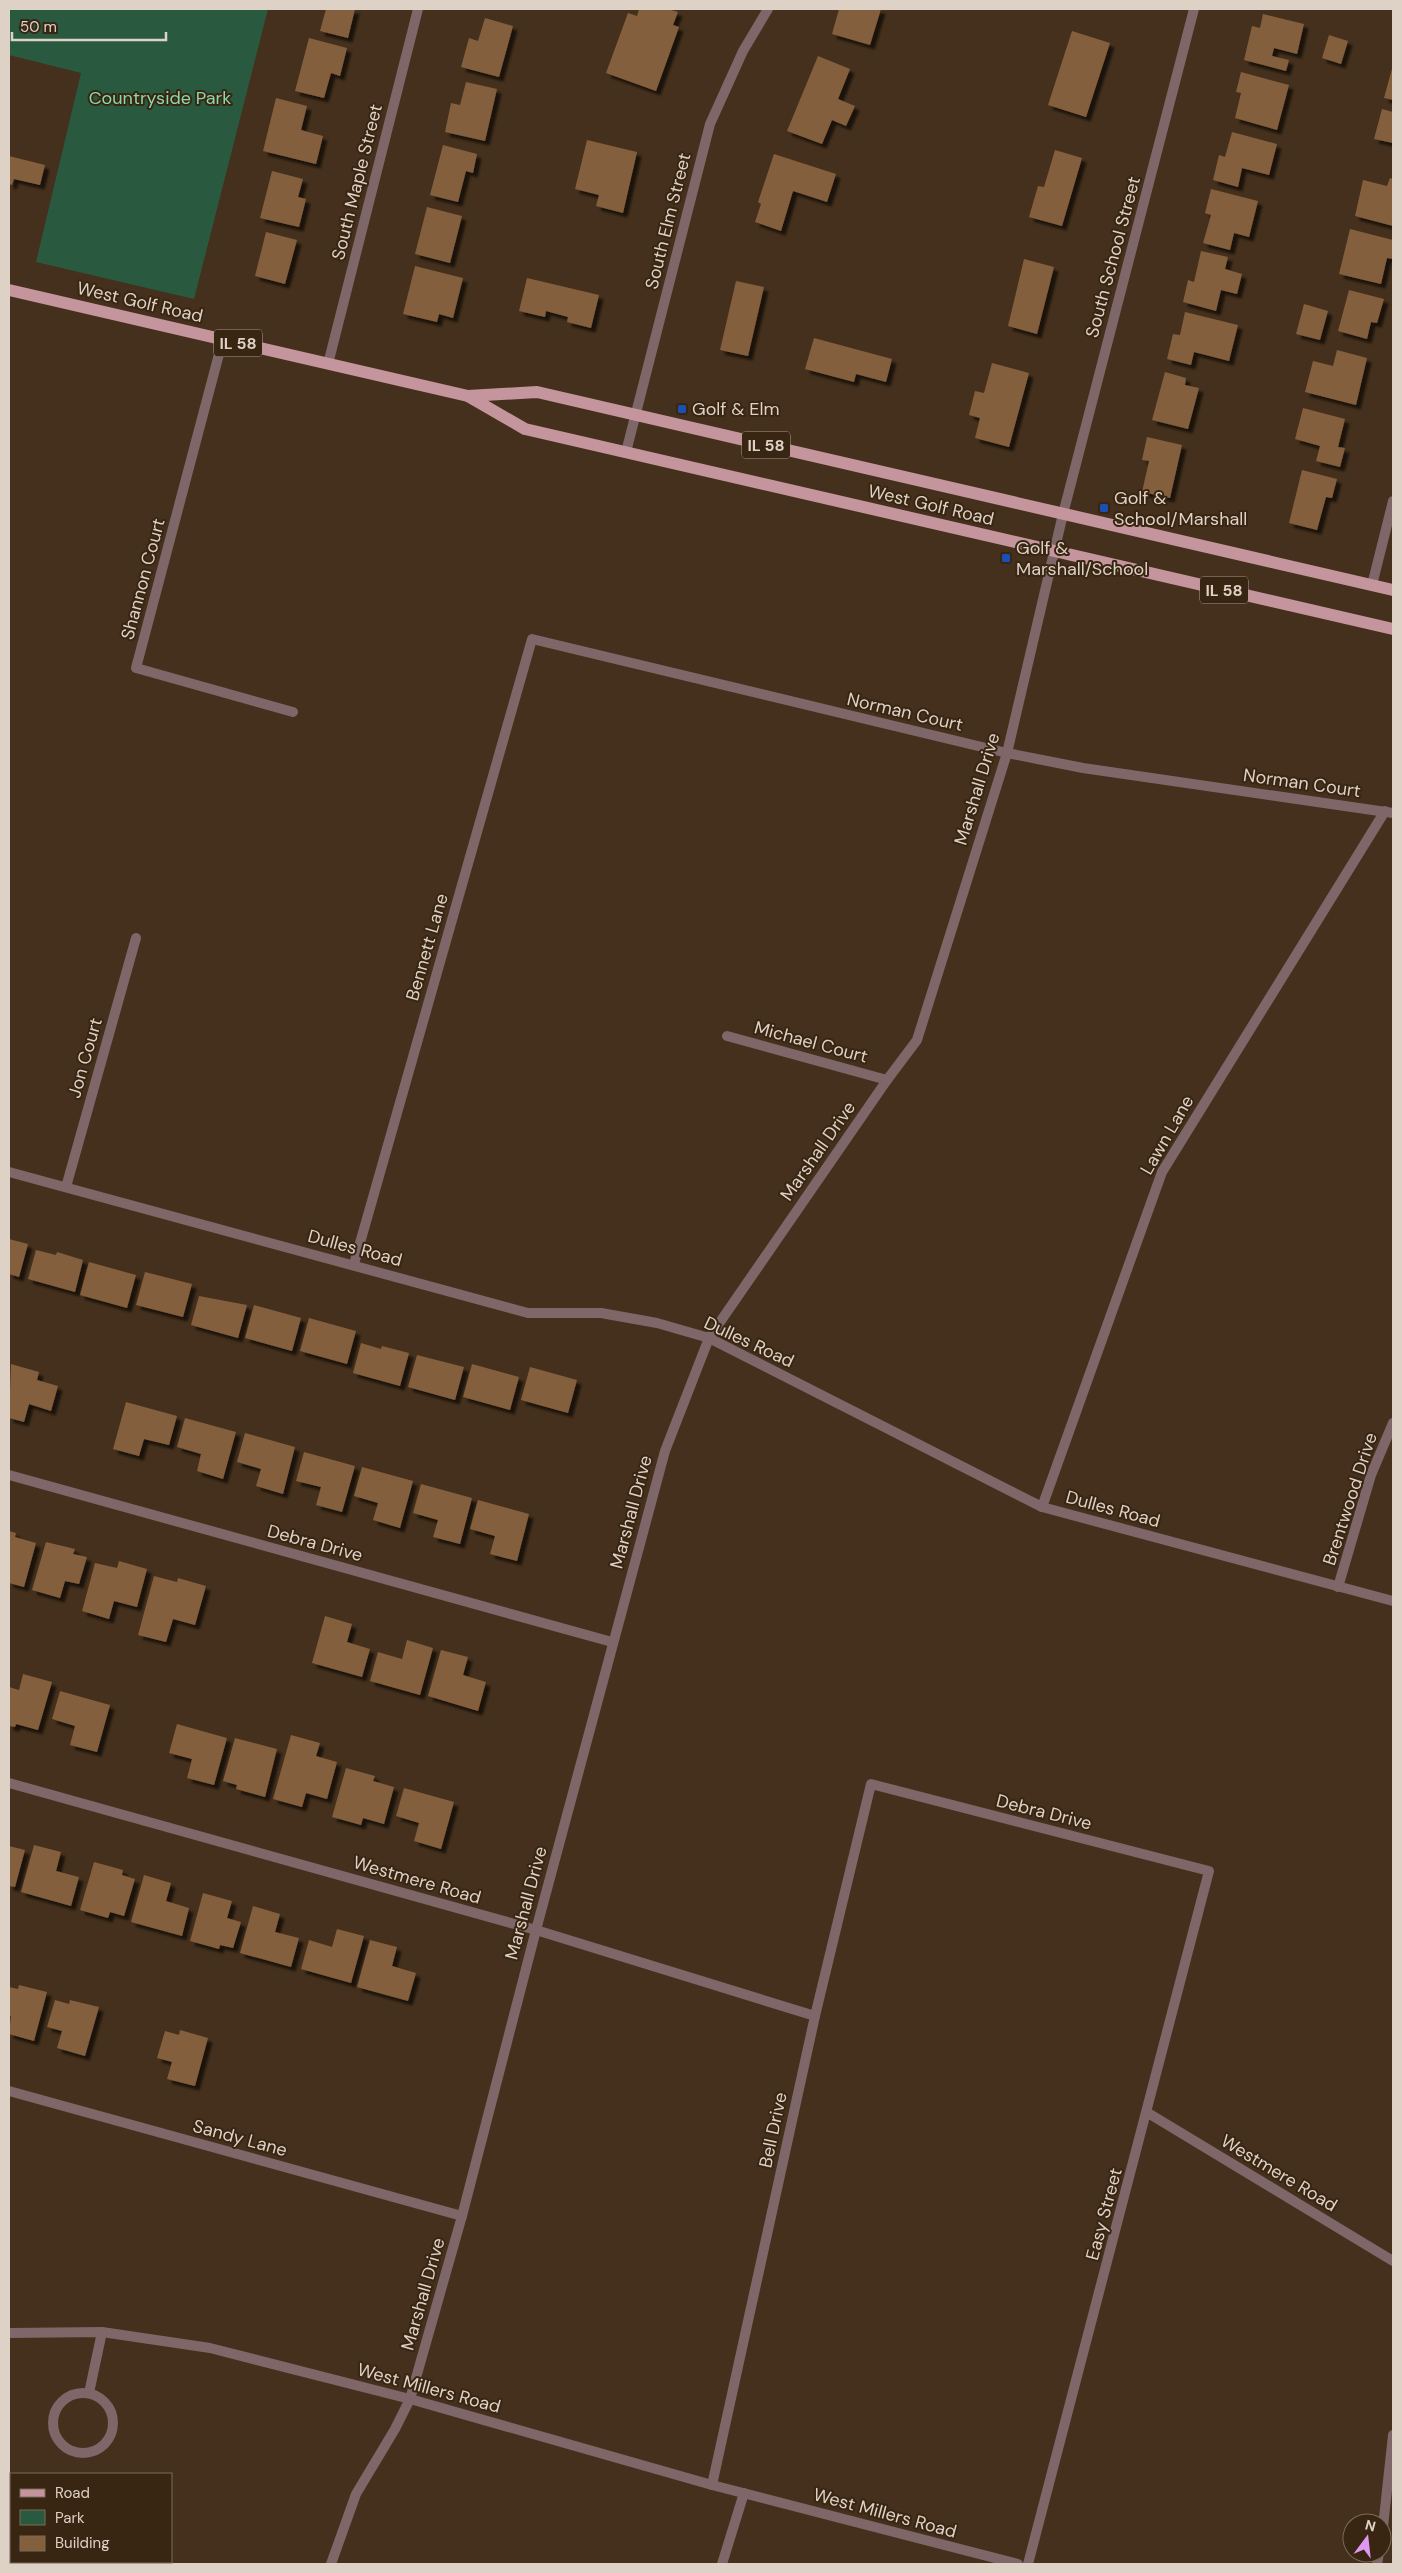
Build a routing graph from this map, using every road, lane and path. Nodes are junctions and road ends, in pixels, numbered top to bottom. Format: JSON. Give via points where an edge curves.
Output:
{"nodes":[{"id":1,"x":418,"y":9,"type":"edge"},
{"id":2,"x":768,"y":9,"type":"edge"},
{"id":3,"x":1194,"y":9,"type":"edge"},
{"id":4,"x":9,"y":290,"type":"edge"},
{"id":5,"x":223,"y":339,"type":"junction"},
{"id":6,"x":328,"y":364,"type":"junction"},
{"id":7,"x":468,"y":396,"type":"junction"},
{"id":8,"x":636,"y":415,"type":"junction"},
{"id":9,"x":626,"y":452,"type":"junction"},
{"id":10,"x":1393,"y":501,"type":"edge"},
{"id":11,"x":1063,"y":514,"type":"junction"},
{"id":12,"x":1054,"y":551,"type":"junction"},
{"id":13,"x":1372,"y":586,"type":"junction"},
{"id":14,"x":1393,"y":590,"type":"edge"},
{"id":15,"x":1393,"y":629,"type":"edge"},
{"id":16,"x":532,"y":639,"type":"joint"},
{"id":17,"x":293,"y":712,"type":"dead end"},
{"id":18,"x":1007,"y":753,"type":"junction"},
{"id":19,"x":1389,"y":812,"type":"edge"},
{"id":20,"x":136,"y":938,"type":"dead end"},
{"id":21,"x":727,"y":1036,"type":"dead end"},
{"id":22,"x":886,"y":1080,"type":"junction"},
{"id":23,"x":9,"y":1172,"type":"edge"},
{"id":24,"x":66,"y":1187,"type":"junction"},
{"id":25,"x":354,"y":1264,"type":"junction"},
{"id":26,"x":709,"y":1338,"type":"junction"},
{"id":27,"x":1393,"y":1423,"type":"edge"},
{"id":28,"x":9,"y":1475,"type":"edge"},
{"id":29,"x":1042,"y":1507,"type":"junction"},
{"id":30,"x":1338,"y":1587,"type":"junction"},
{"id":31,"x":1393,"y":1601,"type":"edge"},
{"id":32,"x":612,"y":1642,"type":"junction"},
{"id":33,"x":9,"y":1783,"type":"edge"},
{"id":34,"x":871,"y":1784,"type":"joint"},
{"id":35,"x":1209,"y":1871,"type":"joint"},
{"id":36,"x":536,"y":1930,"type":"junction"},
{"id":37,"x":815,"y":2016,"type":"junction"},
{"id":38,"x":9,"y":2091,"type":"edge"},
{"id":39,"x":1148,"y":2113,"type":"junction"},
{"id":40,"x":462,"y":2216,"type":"junction"},
{"id":41,"x":1393,"y":2261,"type":"edge"},
{"id":42,"x":9,"y":2332,"type":"edge"},
{"id":43,"x":102,"y":2332,"type":"junction"},
{"id":44,"x":89,"y":2393,"type":"junction"},
{"id":45,"x":410,"y":2399,"type":"junction"},
{"id":46,"x":1393,"y":2434,"type":"edge"},
{"id":47,"x":712,"y":2485,"type":"junction"},
{"id":48,"x":744,"y":2493,"type":"junction"},
{"id":49,"x":1384,"y":2513,"type":"edge"},
{"id":50,"x":331,"y":2564,"type":"edge"},
{"id":51,"x":722,"y":2564,"type":"edge"},
{"id":52,"x":1018,"y":2564,"type":"edge"},
{"id":53,"x":1028,"y":2564,"type":"edge"}],
"edges":[{"from":1,"to":6,"type":"street","name":"South Maple Street"},
{"from":2,"to":8,"type":"street","name":"South Elm Street","via":[[743,52],[710,124]]},
{"from":3,"to":11,"type":"street","name":"South School Street"},
{"from":4,"to":5,"type":"main road","name":"West Golf Road","number":"IL 58"},
{"from":5,"to":6,"type":"main road","name":"West Golf Road","number":"IL 58"},
{"from":5,"to":17,"type":"street","name":"Shannon Court","via":[[136,668]]},
{"from":6,"to":7,"type":"main road","name":"West Golf Road","number":"IL 58"},
{"from":7,"to":8,"type":"main road","name":"West Golf Road","number":"IL 58","via":[[537,392]]},
{"from":7,"to":9,"type":"main road","name":"West Golf Road","number":"IL 58","via":[[525,429]]},
{"from":8,"to":9,"type":"street","name":"South Elm Street"},
{"from":8,"to":11,"type":"main road","name":"West Golf Road","number":"IL 58"},
{"from":9,"to":12,"type":"main road","name":"West Golf Road","number":"IL 58"},
{"from":10,"to":13,"type":"street"},
{"from":11,"to":12,"type":"street","name":"Marshall Drive"},
{"from":11,"to":13,"type":"main road","name":"West Golf Road","number":"IL 58"},
{"from":12,"to":15,"type":"main road","name":"West Golf Road","number":"IL 58"},
{"from":12,"to":18,"type":"street","name":"Marshall Drive"},
{"from":13,"to":14,"type":"main road","name":"West Golf Road","number":"IL 58"},
{"from":16,"to":18,"type":"street","name":"Norman Court"},
{"from":16,"to":25,"type":"street","name":"Bennett Lane"},
{"from":18,"to":19,"type":"street","name":"Norman Court","via":[[1083,768]]},
{"from":18,"to":22,"type":"street","name":"Marshall Drive","via":[[917,1040]]},
{"from":19,"to":29,"type":"street","name":"Lawn Lane","via":[[1162,1172]]},
{"from":20,"to":24,"type":"street","name":"Jon Court"},
{"from":21,"to":22,"type":"street","name":"Michael Court"},
{"from":22,"to":26,"type":"street","name":"Marshall Drive"},
{"from":23,"to":24,"type":"street","name":"Dulles Road"},
{"from":24,"to":25,"type":"street","name":"Dulles Road"},
{"from":25,"to":26,"type":"street","name":"Dulles Road","via":[[528,1313],[601,1313],[657,1323]]},
{"from":26,"to":29,"type":"street","name":"Dulles Road"},
{"from":26,"to":32,"type":"street","name":"Marshall Drive","via":[[665,1451]]},
{"from":27,"to":30,"type":"street","name":"Brentwood Drive","via":[[1371,1475]]},
{"from":28,"to":32,"type":"street","name":"Debra Drive"},
{"from":29,"to":30,"type":"street","name":"Dulles Road"},
{"from":30,"to":31,"type":"street","name":"Dulles Road"},
{"from":32,"to":36,"type":"street","name":"Marshall Drive"},
{"from":33,"to":36,"type":"street","name":"Westmere Road"},
{"from":34,"to":35,"type":"street","name":"Debra Drive"},
{"from":34,"to":37,"type":"street","name":"Bell Drive"},
{"from":35,"to":39,"type":"street","name":"Easy Street"},
{"from":36,"to":37,"type":"street","name":"Westmere Road"},
{"from":36,"to":40,"type":"street","name":"Marshall Drive"},
{"from":37,"to":47,"type":"street","name":"Bell Drive"},
{"from":38,"to":40,"type":"street","name":"Sandy Lane"},
{"from":39,"to":41,"type":"street","name":"Westmere Road"},
{"from":39,"to":53,"type":"street","name":"Easy Street"},
{"from":40,"to":45,"type":"street","name":"Marshall Drive"},
{"from":42,"to":43,"type":"street","name":"West Millers Road"},
{"from":43,"to":44,"type":"street"},
{"from":43,"to":45,"type":"street","name":"West Millers Road","via":[[210,2348]]},
{"from":44,"to":44,"type":"street","via":[[69,2396],[55,2410],[53,2430],[64,2447],[73,2452],[98,2449],[105,2444],[112,2430],[109,2407]]},
{"from":45,"to":47,"type":"street","name":"West Millers Road"},
{"from":45,"to":50,"type":"street","name":"Marshall Drive","via":[[356,2494]]},
{"from":46,"to":49,"type":"street"},
{"from":47,"to":48,"type":"street","name":"West Millers Road"},
{"from":48,"to":51,"type":"street"},
{"from":48,"to":52,"type":"street","name":"West Millers Road"}]}
